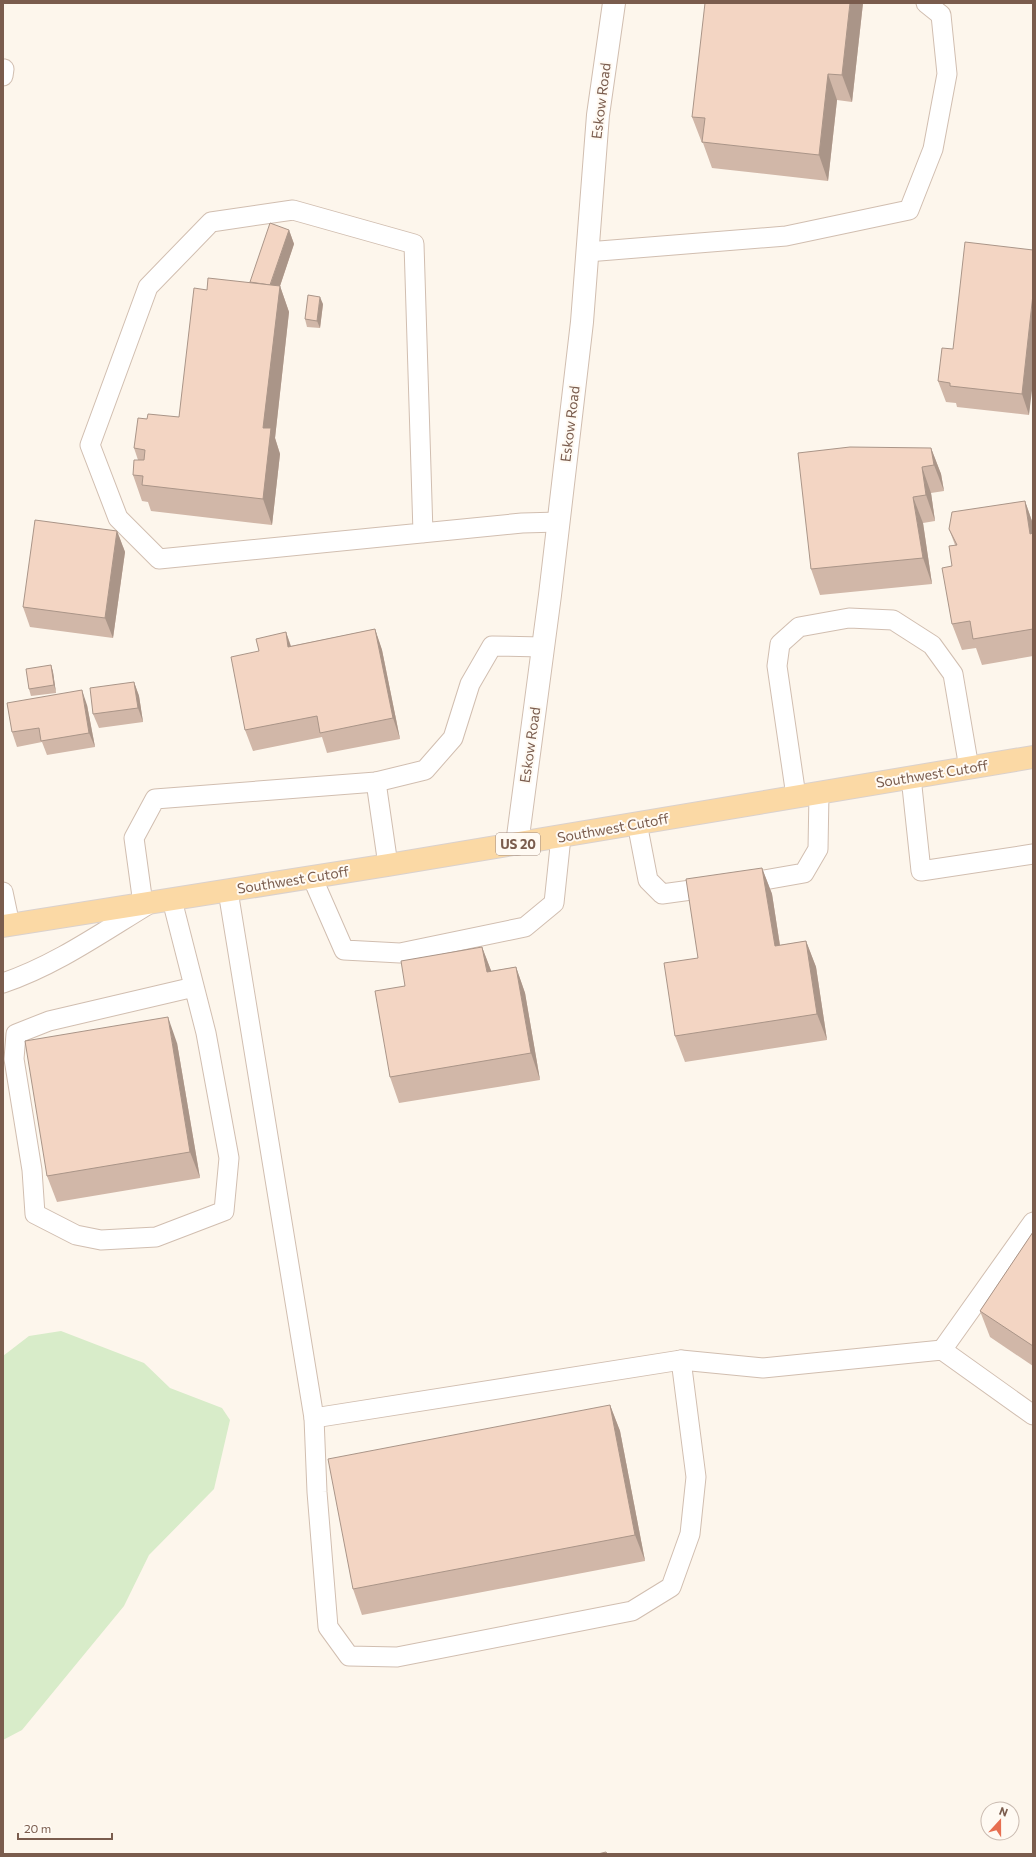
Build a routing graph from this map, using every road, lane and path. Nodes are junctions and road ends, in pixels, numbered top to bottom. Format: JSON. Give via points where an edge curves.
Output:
{"nodes":[{"id":1,"x":614,"y":3,"type":"edge"},
{"id":2,"x":926,"y":3,"type":"edge"},
{"id":3,"x":587,"y":252,"type":"junction"},
{"id":4,"x":559,"y":522,"type":"junction"},
{"id":5,"x":423,"y":533,"type":"junction"},
{"id":6,"x":543,"y":647,"type":"junction"},
{"id":7,"x":1033,"y":758,"type":"edge"},
{"id":8,"x":969,"y":768,"type":"junction"},
{"id":9,"x":911,"y":777,"type":"junction"},
{"id":10,"x":376,"y":782,"type":"junction"},
{"id":11,"x":819,"y":793,"type":"junction"},
{"id":12,"x":796,"y":796,"type":"junction"},
{"id":13,"x":636,"y":824,"type":"junction"},
{"id":14,"x":561,"y":837,"type":"junction"},
{"id":15,"x":517,"y":844,"type":"junction"},
{"id":16,"x":1033,"y":854,"type":"edge"},
{"id":17,"x":388,"y":865,"type":"junction"},
{"id":18,"x":312,"y":877,"type":"junction"},
{"id":19,"x":228,"y":891,"type":"junction"},
{"id":20,"x":3,"y":892,"type":"edge"},
{"id":21,"x":172,"y":900,"type":"junction"},
{"id":22,"x":146,"y":904,"type":"junction"},
{"id":23,"x":6,"y":926,"type":"edge"},
{"id":24,"x":3,"y":983,"type":"edge"},
{"id":25,"x":194,"y":987,"type":"junction"},
{"id":26,"x":1033,"y":1222,"type":"edge"},
{"id":27,"x":942,"y":1350,"type":"junction"},
{"id":28,"x":681,"y":1360,"type":"junction"},
{"id":29,"x":1033,"y":1415,"type":"edge"},
{"id":30,"x":314,"y":1418,"type":"junction"}],
"edges":[{"from":1,"to":3,"type":"street","name":"Eskow Road","via":[[598,115]]},
{"from":2,"to":3,"type":"lane","via":[[941,15],[947,74],[933,149],[908,210],[786,236]]},
{"from":3,"to":4,"type":"street","name":"Eskow Road","via":[[582,322]]},
{"from":4,"to":5,"type":"lane"},
{"from":4,"to":6,"type":"street","name":"Eskow Road"},
{"from":5,"to":5,"type":"lane","via":[[159,559],[118,518],[90,446],[148,287],[211,222],[293,210],[414,244]]},
{"from":6,"to":10,"type":"lane","via":[[492,646],[470,684],[453,738],[426,770]]},
{"from":6,"to":15,"type":"street","name":"Eskow Road"},
{"from":7,"to":8,"type":"main road","name":"Southwest Cutoff","number":"US 20"},
{"from":8,"to":9,"type":"main road","name":"Southwest Cutoff","number":"US 20"},
{"from":8,"to":12,"type":"lane","via":[[953,674],[932,645],[893,620],[849,618],[799,627],[780,644],[777,666]]},
{"from":9,"to":11,"type":"main road","name":"Southwest Cutoff","number":"US 20"},
{"from":9,"to":16,"type":"lane","via":[[921,872]]},
{"from":10,"to":17,"type":"lane"},
{"from":10,"to":22,"type":"lane","via":[[155,799],[134,838]]},
{"from":11,"to":12,"type":"main road","name":"Southwest Cutoff","number":"US 20"},
{"from":11,"to":13,"type":"lane","via":[[818,849],[804,873],[748,883],[662,894],[648,880]]},
{"from":12,"to":13,"type":"main road","name":"Southwest Cutoff","number":"US 20"},
{"from":13,"to":14,"type":"main road","name":"Southwest Cutoff","number":"US 20"},
{"from":14,"to":15,"type":"main road","name":"Southwest Cutoff","number":"US 20"},
{"from":14,"to":18,"type":"lane","via":[[554,903],[525,927],[400,953],[344,950]]},
{"from":15,"to":17,"type":"main road","name":"Southwest Cutoff","number":"US 20"},
{"from":17,"to":18,"type":"main road","name":"Southwest Cutoff","number":"US 20"},
{"from":18,"to":19,"type":"main road","name":"Southwest Cutoff","number":"US 20"},
{"from":19,"to":21,"type":"main road","name":"Southwest Cutoff","number":"US 20"},
{"from":19,"to":30,"type":"lane"},
{"from":20,"to":23,"type":"lane"},
{"from":21,"to":22,"type":"main road","name":"Southwest Cutoff","number":"US 20"},
{"from":21,"to":25,"type":"lane"},
{"from":22,"to":23,"type":"main road","name":"Southwest Cutoff","number":"US 20"},
{"from":22,"to":24,"type":"lane","via":[[76,950],[38,970]]},
{"from":25,"to":25,"type":"lane","via":[[206,1033],[229,1158],[224,1211],[156,1237],[101,1240],[76,1235],[35,1214],[32,1170],[14,1059],[16,1034],[49,1021]]},
{"from":26,"to":27,"type":"lane"},
{"from":27,"to":28,"type":"lane","via":[[763,1368]]},
{"from":27,"to":29,"type":"lane"},
{"from":28,"to":30,"type":"lane"},
{"from":28,"to":30,"type":"lane","via":[[696,1478],[690,1534],[671,1587],[632,1611],[397,1657],[350,1656],[328,1627]]}]}
